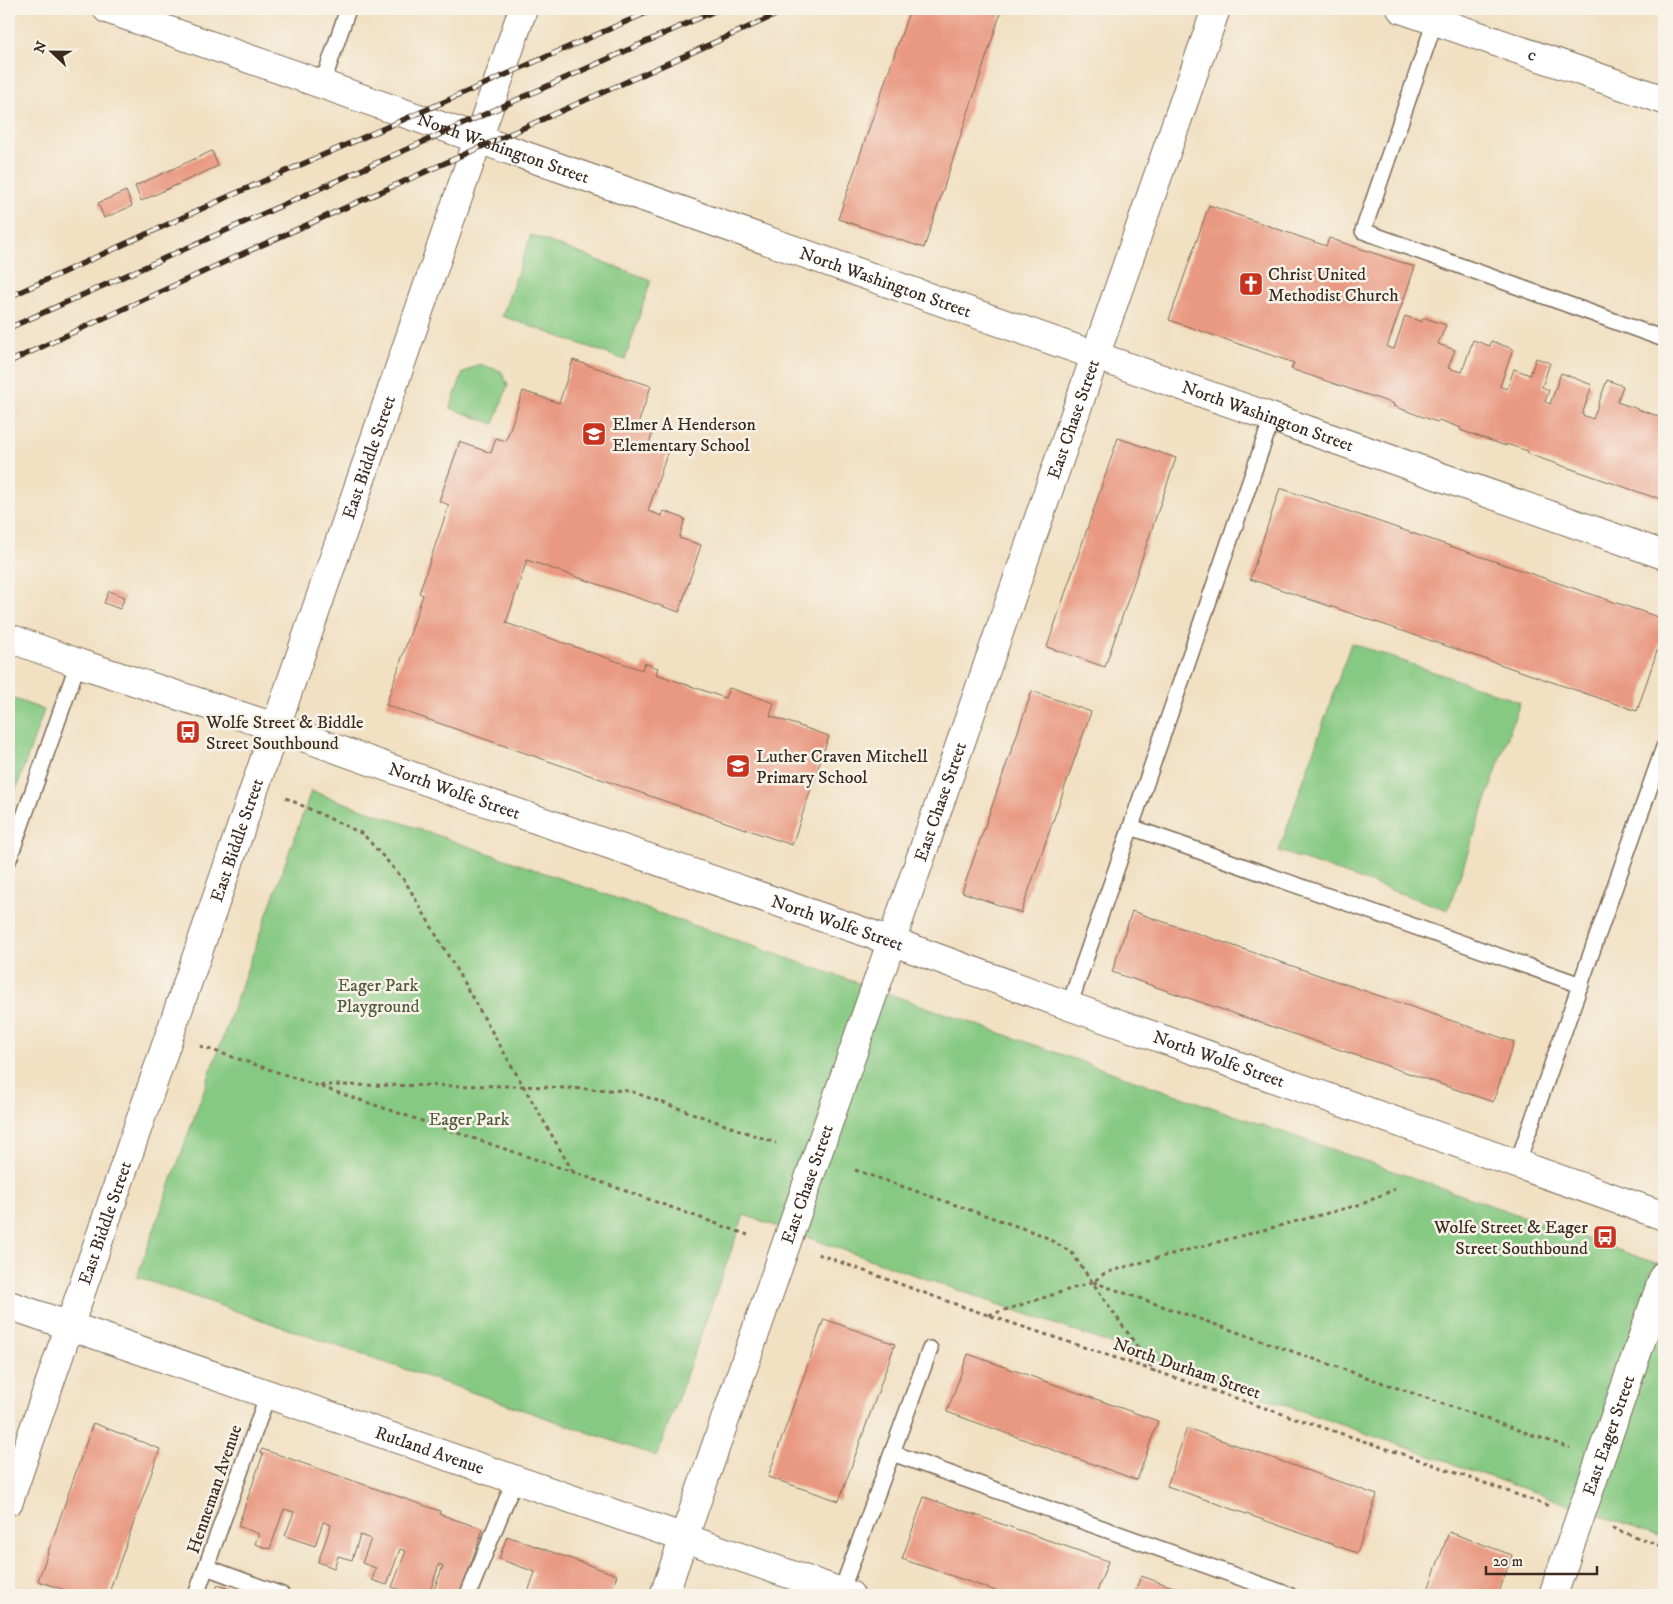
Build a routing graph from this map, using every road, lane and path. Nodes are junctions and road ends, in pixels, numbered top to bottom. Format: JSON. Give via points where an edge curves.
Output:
{"nodes":[{"id":1,"x":107,"y":9,"type":"edge"},
{"id":2,"x":348,"y":9,"type":"edge"},
{"id":3,"x":523,"y":9,"type":"edge"},
{"id":4,"x":1216,"y":9,"type":"edge"},
{"id":5,"x":1401,"y":9,"type":"edge"},
{"id":6,"x":1435,"y":21,"type":"junction"},
{"id":7,"x":322,"y":85,"type":"junction"},
{"id":8,"x":1664,"y":100,"type":"edge"},
{"id":9,"x":478,"y":138,"type":"junction"},
{"id":10,"x":1664,"y":339,"type":"edge"},
{"id":11,"x":1095,"y":356,"type":"junction"},
{"id":12,"x":1272,"y":418,"type":"junction"},
{"id":13,"x":1664,"y":555,"type":"edge"},
{"id":14,"x":9,"y":638,"type":"edge"},
{"id":15,"x":78,"y":663,"type":"junction"},
{"id":16,"x":275,"y":727,"type":"junction"},
{"id":17,"x":1664,"y":747,"type":"edge"},
{"id":18,"x":255,"y":783,"type":"junction"},
{"id":19,"x":1131,"y":827,"type":"junction"},
{"id":20,"x":9,"y":859,"type":"edge"},
{"id":21,"x":891,"y":941,"type":"junction"},
{"id":22,"x":1581,"y":984,"type":"junction"},
{"id":23,"x":1069,"y":1006,"type":"junction"},
{"id":24,"x":169,"y":1036,"type":"junction"},
{"id":25,"x":317,"y":1084,"type":"junction"},
{"id":26,"x":523,"y":1086,"type":"junction"},
{"id":27,"x":776,"y":1143,"type":"dead end"},
{"id":28,"x":1518,"y":1164,"type":"junction"},
{"id":29,"x":855,"y":1170,"type":"dead end"},
{"id":30,"x":573,"y":1172,"type":"junction"},
{"id":31,"x":1396,"y":1189,"type":"dead end"},
{"id":32,"x":1664,"y":1216,"type":"edge"},
{"id":33,"x":748,"y":1235,"type":"dead end"},
{"id":34,"x":787,"y":1243,"type":"junction"},
{"id":35,"x":1664,"y":1275,"type":"edge"},
{"id":36,"x":1094,"y":1282,"type":"junction"},
{"id":37,"x":9,"y":1305,"type":"edge"},
{"id":38,"x":988,"y":1315,"type":"junction"},
{"id":39,"x":69,"y":1326,"type":"junction"},
{"id":40,"x":930,"y":1350,"type":"dead end"},
{"id":41,"x":1155,"y":1372,"type":"junction"},
{"id":42,"x":268,"y":1394,"type":"junction"},
{"id":43,"x":1574,"y":1449,"type":"dead end"},
{"id":44,"x":892,"y":1453,"type":"junction"},
{"id":45,"x":515,"y":1479,"type":"junction"},
{"id":46,"x":9,"y":1501,"type":"edge"},
{"id":47,"x":1580,"y":1517,"type":"junction"},
{"id":48,"x":684,"y":1538,"type":"junction"},
{"id":49,"x":1664,"y":1547,"type":"edge"},
{"id":50,"x":206,"y":1567,"type":"junction"},
{"id":51,"x":846,"y":1594,"type":"edge"},
{"id":52,"x":196,"y":1595,"type":"edge"},
{"id":53,"x":282,"y":1595,"type":"edge"},
{"id":54,"x":468,"y":1595,"type":"edge"},
{"id":55,"x":664,"y":1595,"type":"edge"},
{"id":56,"x":1289,"y":1595,"type":"edge"},
{"id":57,"x":1553,"y":1595,"type":"edge"}],
"edges":[{"from":1,"to":7,"type":"street","name":"North Washington Street"},
{"from":2,"to":7,"type":"lane"},
{"from":3,"to":9,"type":"street","name":"East Biddle Street"},
{"from":4,"to":11,"type":"street","name":"East Chase Street"},
{"from":5,"to":6,"type":"street","name":"c"},
{"from":6,"to":8,"type":"street","name":"c"},
{"from":6,"to":10,"type":"lane","via":[[1363,231]]},
{"from":7,"to":9,"type":"street","name":"North Washington Street"},
{"from":9,"to":11,"type":"street","name":"North Washington Street"},
{"from":9,"to":16,"type":"street","name":"East Biddle Street"},
{"from":11,"to":12,"type":"street","name":"North Washington Street"},
{"from":11,"to":21,"type":"street","name":"East Chase Street"},
{"from":12,"to":13,"type":"street","name":"North Washington Street"},
{"from":12,"to":19,"type":"lane"},
{"from":14,"to":15,"type":"street","name":"North Wolfe Street"},
{"from":15,"to":16,"type":"street","name":"North Wolfe Street"},
{"from":15,"to":20,"type":"lane"},
{"from":16,"to":18,"type":"street","name":"East Biddle Street"},
{"from":16,"to":21,"type":"street","name":"North Wolfe Street"},
{"from":17,"to":22,"type":"lane"},
{"from":18,"to":24,"type":"street","name":"East Biddle Street"},
{"from":18,"to":26,"type":"path","via":[[363,834],[405,881]]},
{"from":19,"to":22,"type":"lane"},
{"from":19,"to":23,"type":"lane"},
{"from":21,"to":23,"type":"street","name":"North Wolfe Street"},
{"from":21,"to":34,"type":"street","name":"East Chase Street"},
{"from":22,"to":28,"type":"lane"},
{"from":23,"to":28,"type":"street","name":"North Wolfe Street"},
{"from":24,"to":25,"type":"path"},
{"from":24,"to":39,"type":"street","name":"East Biddle Street"},
{"from":25,"to":26,"type":"path"},
{"from":25,"to":30,"type":"path"},
{"from":26,"to":27,"type":"path","via":[[630,1091]]},
{"from":26,"to":30,"type":"path"},
{"from":28,"to":32,"type":"street","name":"North Wolfe Street"},
{"from":29,"to":36,"type":"path","via":[[1042,1235],[1072,1253]]},
{"from":30,"to":33,"type":"path"},
{"from":31,"to":36,"type":"path","via":[[1362,1204],[1105,1273]]},
{"from":34,"to":38,"type":"path","name":"North Durham Street"},
{"from":34,"to":48,"type":"street","name":"East Chase Street"},
{"from":35,"to":47,"type":"street","name":"East Eager Street"},
{"from":36,"to":38,"type":"path"},
{"from":36,"to":41,"type":"path"},
{"from":36,"to":43,"type":"path"},
{"from":37,"to":39,"type":"street","name":"Rutland Avenue"},
{"from":38,"to":41,"type":"path","name":"North Durham Street"},
{"from":39,"to":42,"type":"street","name":"Rutland Avenue"},
{"from":39,"to":46,"type":"street","name":"East Biddle Street"},
{"from":40,"to":44,"type":"lane"},
{"from":41,"to":47,"type":"path","name":"North Durham Street"},
{"from":42,"to":45,"type":"street","name":"Rutland Avenue"},
{"from":42,"to":50,"type":"lane","name":"Henneman Avenue"},
{"from":44,"to":51,"type":"lane"},
{"from":44,"to":56,"type":"lane"},
{"from":45,"to":48,"type":"street","name":"Rutland Avenue"},
{"from":45,"to":54,"type":"lane"},
{"from":47,"to":49,"type":"path","name":"North Durham Street"},
{"from":47,"to":57,"type":"street","name":"East Eager Street"},
{"from":48,"to":51,"type":"street","name":"Rutland Avenue"},
{"from":48,"to":55,"type":"street","name":"East Chase Street"},
{"from":50,"to":52,"type":"lane","name":"Henneman Avenue"},
{"from":50,"to":53,"type":"lane"}]}
